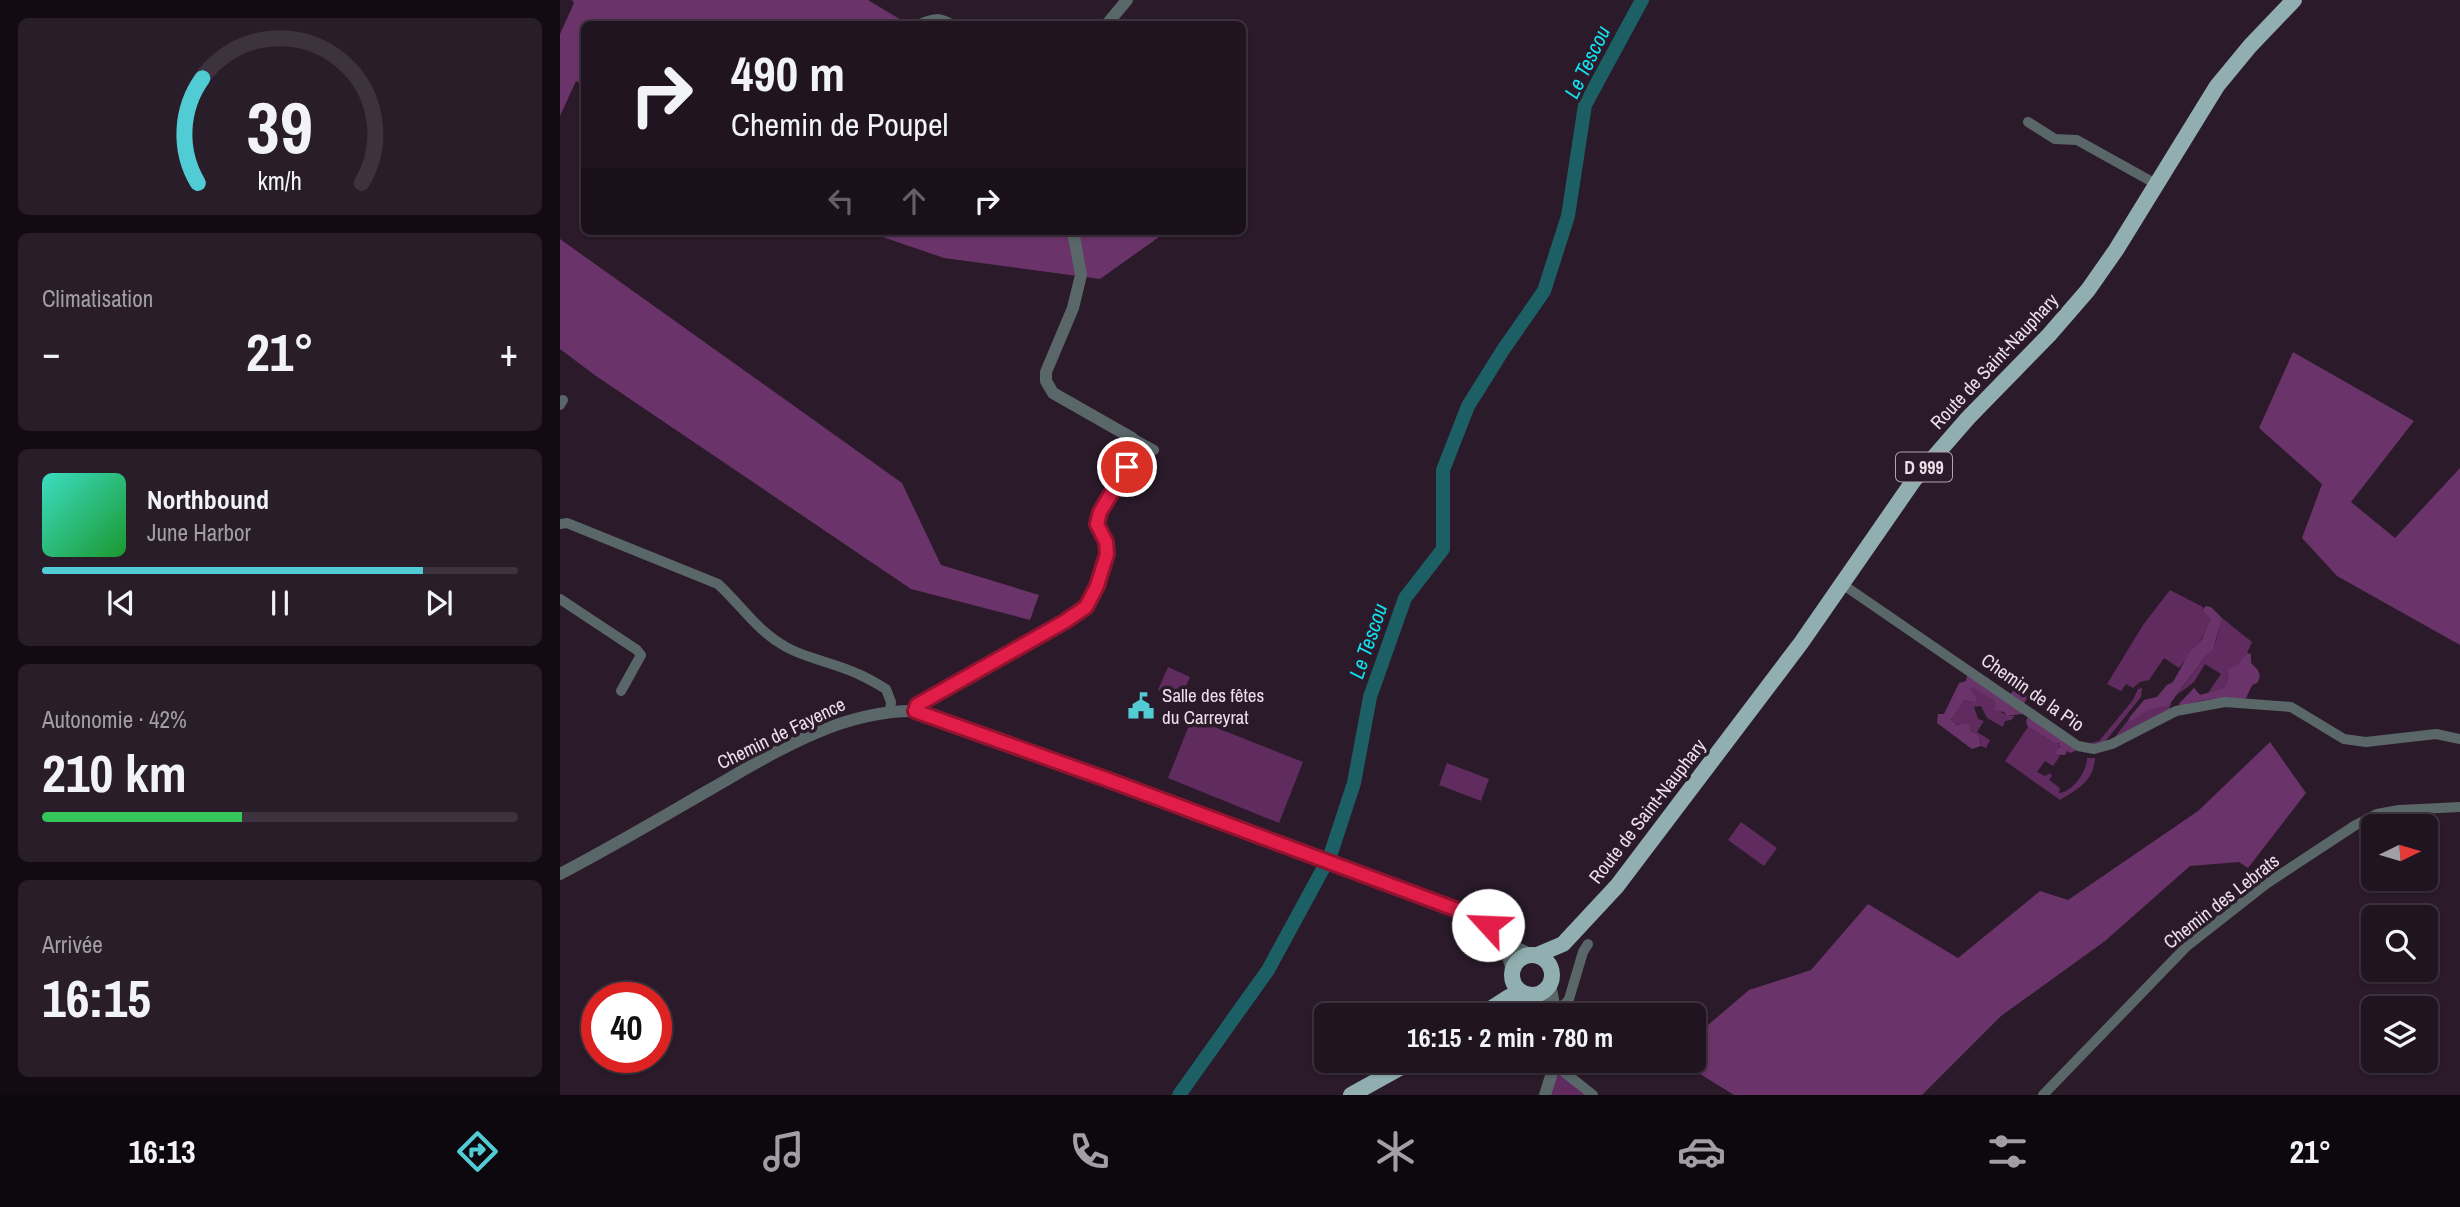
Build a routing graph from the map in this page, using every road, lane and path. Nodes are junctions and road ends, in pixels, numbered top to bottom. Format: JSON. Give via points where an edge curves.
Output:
{"nodes":[{"id":1,"x":1127,"y":0,"type":"edge"},
{"id":2,"x":2294,"y":0,"type":"edge"},
{"id":3,"x":926,"y":21,"type":"edge"},
{"id":4,"x":945,"y":21,"type":"edge"},
{"id":5,"x":1110,"y":21,"type":"edge"},
{"id":6,"x":2028,"y":122,"type":"dead end"},
{"id":7,"x":2156,"y":184,"type":"junction"},
{"id":8,"x":1074,"y":235,"type":"edge"},
{"id":9,"x":1132,"y":438,"type":"junction"},
{"id":10,"x":1154,"y":450,"type":"dead end"},
{"id":11,"x":560,"y":524,"type":"edge"},
{"id":12,"x":1842,"y":584,"type":"junction"},
{"id":13,"x":560,"y":599,"type":"edge"},
{"id":14,"x":621,"y":691,"type":"dead end"},
{"id":15,"x":890,"y":711,"type":"junction"},
{"id":16,"x":915,"y":711,"type":"junction"},
{"id":17,"x":2460,"y":739,"type":"edge"},
{"id":18,"x":2460,"y":807,"type":"edge"},
{"id":19,"x":560,"y":874,"type":"edge"},
{"id":20,"x":1502,"y":937,"type":"junction"},
{"id":21,"x":1563,"y":944,"type":"junction"},
{"id":22,"x":1588,"y":944,"type":"dead end"},
{"id":23,"x":1533,"y":955,"type":"junction"},
{"id":24,"x":1512,"y":972,"type":"junction"},
{"id":25,"x":1551,"y":976,"type":"junction"},
{"id":26,"x":1530,"y":994,"type":"junction"},
{"id":27,"x":1494,"y":1003,"type":"edge"},
{"id":28,"x":1499,"y":1003,"type":"edge"},
{"id":29,"x":1543,"y":1003,"type":"edge"},
{"id":30,"x":1555,"y":1003,"type":"edge"},
{"id":31,"x":1566,"y":1003,"type":"edge"},
{"id":32,"x":1391,"y":1073,"type":"edge"},
{"id":33,"x":1553,"y":1073,"type":"edge"},
{"id":34,"x":1568,"y":1073,"type":"edge"},
{"id":35,"x":1351,"y":1095,"type":"edge"},
{"id":36,"x":1545,"y":1095,"type":"edge"},
{"id":37,"x":1593,"y":1095,"type":"edge"},
{"id":38,"x":2043,"y":1095,"type":"edge"}],
"edges":[{"from":1,"to":5,"type":"street"},
{"from":2,"to":7,"type":"main road","name":"Route de Saint-Nauphary","number":"D 999","via":[[2217,86]]},
{"from":3,"to":4,"type":"street"},
{"from":6,"to":7,"type":"street","via":[[2055,139],[2077,140]]},
{"from":7,"to":12,"type":"main road","name":"Route de Saint-Nauphary","number":"D 999","via":[[2083,296],[1913,480]]},
{"from":8,"to":9,"type":"street","via":[[1081,275],[1046,381],[1053,393]]},
{"from":9,"to":10,"type":"street"},
{"from":9,"to":16,"type":"street","via":[[1134,454],[1097,524],[1107,554],[1088,604],[917,705]]},
{"from":11,"to":15,"type":"street","via":[[718,584],[748,617],[788,648],[887,690]]},
{"from":12,"to":17,"type":"street","name":"Chemin de la Pio","via":[[2078,746],[2094,750],[2176,711],[2225,702],[2291,707],[2344,739],[2366,742],[2436,734]]},
{"from":12,"to":21,"type":"main road","name":"Route de Saint-Nauphary","number":"D 999","via":[[1617,886]]},
{"from":13,"to":14,"type":"street","via":[[641,655]]},
{"from":15,"to":16,"type":"street","name":"Chemin de Fayence"},
{"from":15,"to":19,"type":"street","name":"Chemin de Fayence","via":[[834,725],[755,764]]},
{"from":16,"to":20,"type":"street","name":"Chemin de Fayence","via":[[1466,913]]},
{"from":18,"to":38,"type":"street","name":"Chemin des Lebrats","via":[[2377,814],[2266,884],[2187,946]]},
{"from":20,"to":23,"type":"street","name":"Chemin de Fayence"},
{"from":20,"to":24,"type":"street"},
{"from":21,"to":23,"type":"main road","name":"Route de Saint-Nauphary","number":"D 999"},
{"from":21,"to":25,"type":"main road","name":"Route de Saint-Nauphary","number":"D 999"},
{"from":22,"to":31,"type":"street"},
{"from":23,"to":24,"type":"main road","via":[[1518,959]]},
{"from":23,"to":25,"type":"main road","via":[[1545,959]]},
{"from":24,"to":26,"type":"main road","via":[[1514,985]]},
{"from":24,"to":27,"type":"main road"},
{"from":25,"to":26,"type":"main road","via":[[1545,990]]},
{"from":25,"to":30,"type":"street"},
{"from":26,"to":28,"type":"main road"},
{"from":26,"to":29,"type":"street"},
{"from":32,"to":35,"type":"main road"},
{"from":33,"to":36,"type":"street"},
{"from":34,"to":37,"type":"street"}]}
